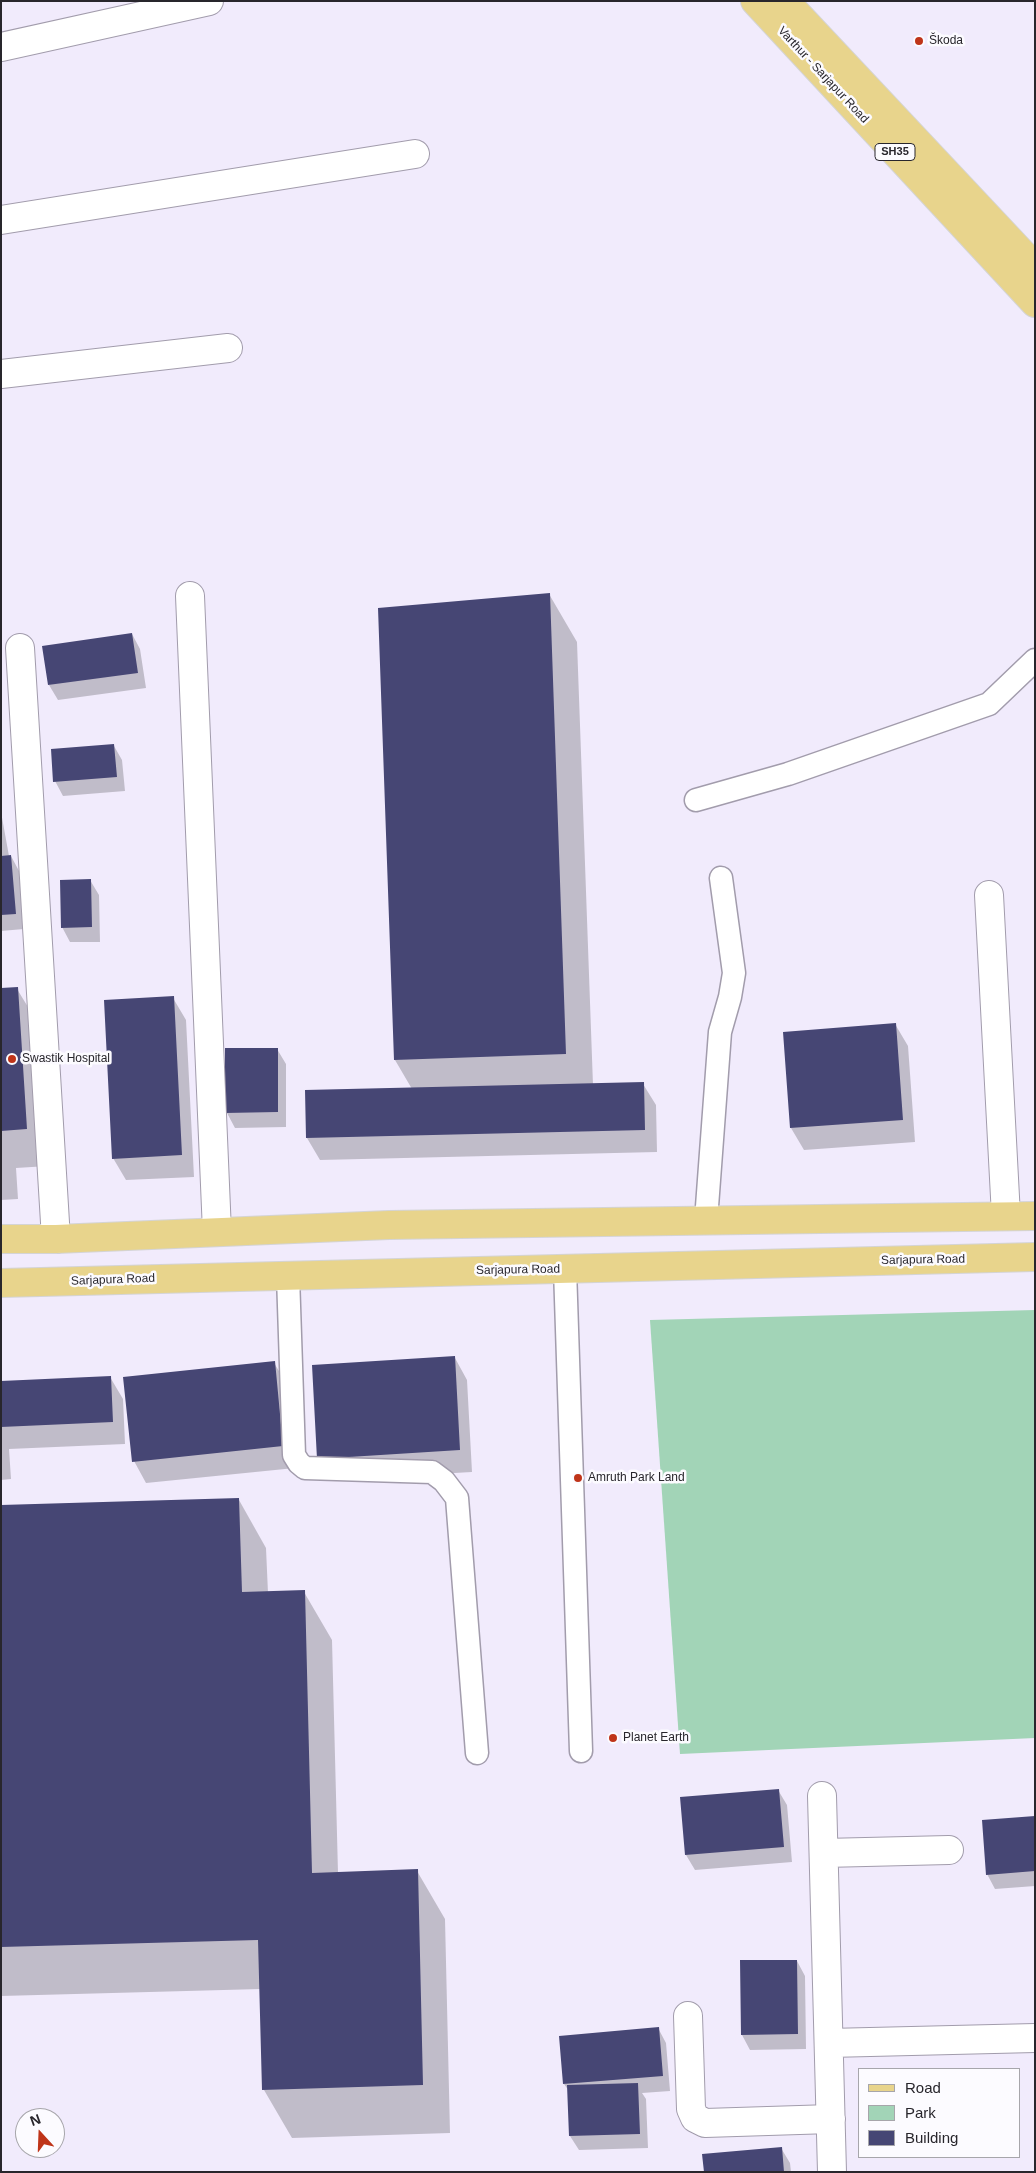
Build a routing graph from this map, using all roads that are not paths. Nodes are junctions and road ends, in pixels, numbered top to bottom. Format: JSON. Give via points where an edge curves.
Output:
{"nodes":[{"id":1,"x":209,"y":1,"type":"edge"},
{"id":2,"x":755,"y":1,"type":"edge"},
{"id":3,"x":784,"y":1,"type":"edge"},
{"id":4,"x":1,"y":47,"type":"edge"},
{"id":5,"x":415,"y":154,"type":"dead end"},
{"id":6,"x":1,"y":220,"type":"edge"},
{"id":7,"x":1035,"y":267,"type":"edge"},
{"id":8,"x":1035,"y":303,"type":"edge"},
{"id":9,"x":228,"y":348,"type":"dead end"},
{"id":10,"x":1,"y":374,"type":"edge"},
{"id":11,"x":190,"y":596,"type":"dead end"},
{"id":12,"x":20,"y":648,"type":"dead end"},
{"id":13,"x":1035,"y":660,"type":"edge"},
{"id":14,"x":696,"y":800,"type":"dead end"},
{"id":15,"x":721,"y":878,"type":"dead end"},
{"id":16,"x":989,"y":895,"type":"dead end"},
{"id":17,"x":1006,"y":1216,"type":"junction"},
{"id":18,"x":1035,"y":1216,"type":"edge"},
{"id":19,"x":706,"y":1220,"type":"junction"},
{"id":20,"x":217,"y":1232,"type":"junction"},
{"id":21,"x":56,"y":1238,"type":"junction"},
{"id":22,"x":1,"y":1239,"type":"edge"},
{"id":23,"x":1035,"y":1257,"type":"edge"},
{"id":24,"x":565,"y":1269,"type":"junction"},
{"id":25,"x":288,"y":1276,"type":"junction"},
{"id":26,"x":1,"y":1283,"type":"edge"},
{"id":27,"x":581,"y":1751,"type":"dead end"},
{"id":28,"x":477,"y":1753,"type":"dead end"},
{"id":29,"x":822,"y":1796,"type":"dead end"},
{"id":30,"x":949,"y":1850,"type":"dead end"},
{"id":31,"x":824,"y":1854,"type":"junction"},
{"id":32,"x":688,"y":2016,"type":"dead end"},
{"id":33,"x":1035,"y":2038,"type":"edge"},
{"id":34,"x":830,"y":2043,"type":"junction"},
{"id":35,"x":831,"y":2119,"type":"junction"},
{"id":36,"x":832,"y":2172,"type":"edge"}],
"edges":[{"from":1,"to":4,"type":"street"},
{"from":2,"to":8,"type":"main road","name":"Varthur - Sarjapur Road","number":"SH35"},
{"from":3,"to":7,"type":"main road","name":"Varthur - Sarjapur Road","number":"SH35"},
{"from":5,"to":6,"type":"street"},
{"from":9,"to":10,"type":"street"},
{"from":11,"to":20,"type":"street"},
{"from":12,"to":21,"type":"street"},
{"from":13,"to":14,"type":"lane","via":[[989,704],[788,774]]},
{"from":15,"to":19,"type":"lane","via":[[734,973],[720,1032]]},
{"from":16,"to":17,"type":"street"},
{"from":17,"to":18,"type":"main road"},
{"from":17,"to":19,"type":"main road"},
{"from":19,"to":20,"type":"main road","via":[[399,1225]]},
{"from":20,"to":21,"type":"main road"},
{"from":21,"to":22,"type":"main road"},
{"from":23,"to":24,"type":"main road","name":"Sarjapura Road"},
{"from":24,"to":25,"type":"main road","name":"Sarjapura Road"},
{"from":24,"to":27,"type":"lane"},
{"from":25,"to":26,"type":"main road","name":"Sarjapura Road"},
{"from":25,"to":28,"type":"lane","via":[[294,1455],[299,1463],[305,1468],[432,1472],[457,1498]]},
{"from":29,"to":31,"type":"street"},
{"from":30,"to":31,"type":"street"},
{"from":31,"to":34,"type":"street"},
{"from":32,"to":35,"type":"street","via":[[691,2108],[695,2118],[706,2123]]},
{"from":33,"to":34,"type":"street"},
{"from":34,"to":35,"type":"street"},
{"from":35,"to":36,"type":"street"}]}
